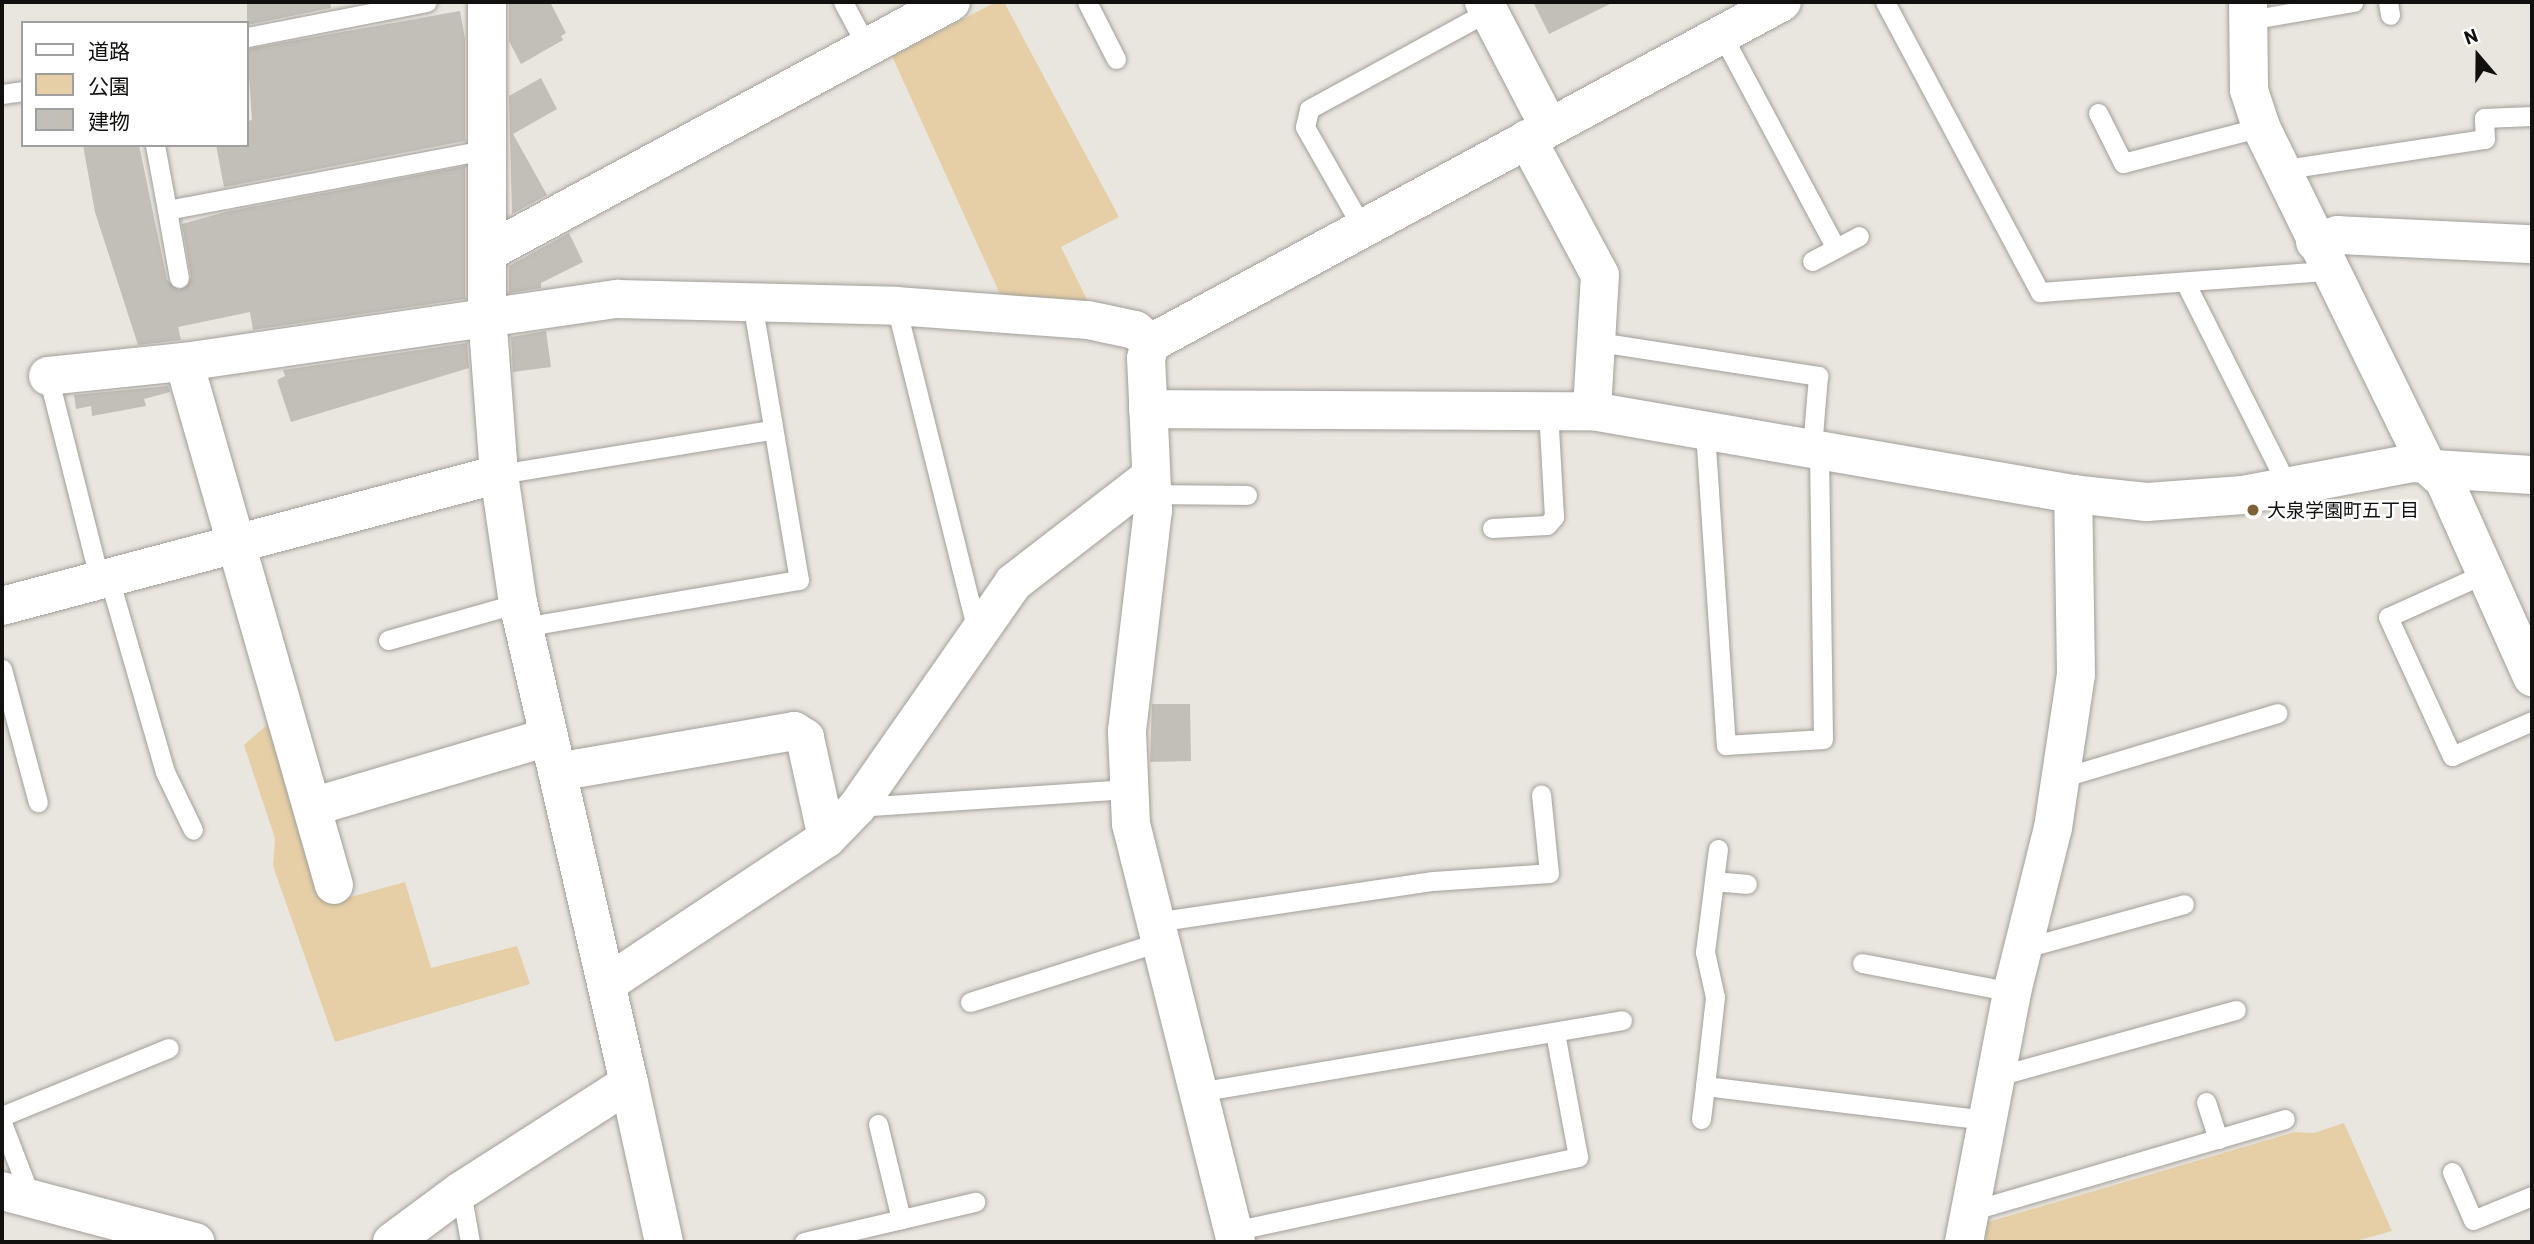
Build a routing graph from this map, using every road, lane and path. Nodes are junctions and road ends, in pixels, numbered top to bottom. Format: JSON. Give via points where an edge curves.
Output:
{"nodes":[{"id":1,"x":427,"y":2,"type":"edge"},
{"id":2,"x":487,"y":2,"type":"edge"},
{"id":3,"x":843,"y":2,"type":"edge"},
{"id":4,"x":1087,"y":2,"type":"edge"},
{"id":5,"x":1782,"y":2,"type":"edge"},
{"id":6,"x":1885,"y":2,"type":"edge"},
{"id":7,"x":2353,"y":2,"type":"edge"},
{"id":8,"x":942,"y":4,"type":"edge"},
{"id":9,"x":1486,"y":6,"type":"edge"},
{"id":10,"x":2248,"y":11,"type":"edge"},
{"id":11,"x":1721,"y":33,"type":"junction"},
{"id":12,"x":248,"y":37,"type":"edge"},
{"id":13,"x":867,"y":47,"type":"junction"},
{"id":14,"x":1116,"y":59,"type":"dead end"},
{"id":15,"x":21,"y":91,"type":"edge"},
{"id":16,"x":2,"y":94,"type":"edge"},
{"id":17,"x":2098,"y":113,"type":"dead end"},
{"id":18,"x":2532,"y":116,"type":"edge"},
{"id":19,"x":2261,"y":127,"type":"junction"},
{"id":20,"x":1538,"y":133,"type":"junction"},
{"id":21,"x":155,"y":147,"type":"edge"},
{"id":22,"x":485,"y":150,"type":"junction"},
{"id":23,"x":2279,"y":170,"type":"junction"},
{"id":24,"x":167,"y":210,"type":"junction"},
{"id":25,"x":1362,"y":227,"type":"junction"},
{"id":26,"x":1859,"y":236,"type":"dead end"},
{"id":27,"x":2532,"y":244,"type":"edge"},
{"id":28,"x":1836,"y":248,"type":"junction"},
{"id":29,"x":488,"y":252,"type":"junction"},
{"id":30,"x":2322,"y":257,"type":"junction"},
{"id":31,"x":1812,"y":261,"type":"dead end"},
{"id":32,"x":179,"y":278,"type":"dead end"},
{"id":33,"x":2185,"y":282,"type":"junction"},
{"id":34,"x":752,"y":303,"type":"junction"},
{"id":35,"x":896,"y":306,"type":"junction"},
{"id":36,"x":487,"y":315,"type":"junction"},
{"id":37,"x":1599,"y":342,"type":"junction"},
{"id":38,"x":1151,"y":343,"type":"junction"},
{"id":39,"x":184,"y":362,"type":"junction"},
{"id":40,"x":48,"y":376,"type":"joint"},
{"id":41,"x":1548,"y":408,"type":"junction"},
{"id":42,"x":1148,"y":409,"type":"junction"},
{"id":43,"x":1592,"y":411,"type":"junction"},
{"id":44,"x":772,"y":429,"type":"junction"},
{"id":45,"x":1704,"y":431,"type":"junction"},
{"id":46,"x":1815,"y":448,"type":"junction"},
{"id":47,"x":2430,"y":466,"type":"junction"},
{"id":48,"x":499,"y":474,"type":"junction"},
{"id":49,"x":2532,"y":475,"type":"edge"},
{"id":50,"x":1151,"y":486,"type":"junction"},
{"id":51,"x":2288,"y":486,"type":"junction"},
{"id":52,"x":2073,"y":494,"type":"junction"},
{"id":53,"x":1247,"y":495,"type":"dead end"},
{"id":54,"x":1492,"y":528,"type":"dead end"},
{"id":55,"x":238,"y":546,"type":"junction"},
{"id":56,"x":2486,"y":573,"type":"junction"},
{"id":57,"x":104,"y":580,"type":"junction"},
{"id":58,"x":2,"y":606,"type":"edge"},
{"id":59,"x":521,"y":615,"type":"junction"},
{"id":60,"x":978,"y":635,"type":"junction"},
{"id":61,"x":388,"y":640,"type":"dead end"},
{"id":62,"x":2527,"y":655,"type":"edge"},
{"id":63,"x":2,"y":669,"type":"edge"},
{"id":64,"x":2277,"y":713,"type":"dead end"},
{"id":65,"x":2532,"y":721,"type":"edge"},
{"id":66,"x":553,"y":755,"type":"junction"},
{"id":67,"x":2061,"y":778,"type":"junction"},
{"id":68,"x":1129,"y":789,"type":"junction"},
{"id":69,"x":1541,"y":794,"type":"dead end"},
{"id":70,"x":38,"y":802,"type":"dead end"},
{"id":71,"x":312,"y":807,"type":"junction"},
{"id":72,"x":858,"y":807,"type":"junction"},
{"id":73,"x":193,"y":830,"type":"dead end"},
{"id":74,"x":827,"y":838,"type":"junction"},
{"id":75,"x":1718,"y":849,"type":"dead end"},
{"id":76,"x":1714,"y":881,"type":"junction"},
{"id":77,"x":1747,"y":884,"type":"dead end"},
{"id":78,"x":334,"y":885,"type":"dead end"},
{"id":79,"x":2184,"y":904,"type":"dead end"},
{"id":80,"x":1157,"y":932,"type":"junction"},
{"id":81,"x":2021,"y":949,"type":"junction"},
{"id":82,"x":1862,"y":963,"type":"dead end"},
{"id":83,"x":608,"y":983,"type":"junction"},
{"id":84,"x":2012,"y":992,"type":"junction"},
{"id":85,"x":970,"y":1002,"type":"dead end"},
{"id":86,"x":2236,"y":1010,"type":"dead end"},
{"id":87,"x":1622,"y":1020,"type":"dead end"},
{"id":88,"x":1555,"y":1033,"type":"junction"},
{"id":89,"x":169,"y":1048,"type":"dead end"},
{"id":90,"x":1994,"y":1077,"type":"junction"},
{"id":91,"x":629,"y":1083,"type":"junction"},
{"id":92,"x":1704,"y":1086,"type":"junction"},
{"id":93,"x":1198,"y":1092,"type":"junction"},
{"id":94,"x":2206,"y":1102,"type":"dead end"},
{"id":95,"x":2,"y":1116,"type":"edge"},
{"id":96,"x":1701,"y":1119,"type":"dead end"},
{"id":97,"x":2285,"y":1119,"type":"dead end"},
{"id":98,"x":1986,"y":1120,"type":"junction"},
{"id":99,"x":2,"y":1124,"type":"edge"},
{"id":100,"x":878,"y":1124,"type":"dead end"},
{"id":101,"x":2218,"y":1139,"type":"junction"},
{"id":102,"x":2452,"y":1172,"type":"dead end"},
{"id":103,"x":461,"y":1191,"type":"junction"},
{"id":104,"x":16,"y":1194,"type":"edge"},
{"id":105,"x":2532,"y":1196,"type":"edge"},
{"id":106,"x":975,"y":1202,"type":"dead end"},
{"id":107,"x":901,"y":1219,"type":"junction"},
{"id":108,"x":1965,"y":1227,"type":"edge"},
{"id":109,"x":1234,"y":1237,"type":"edge"},
{"id":110,"x":195,"y":1242,"type":"edge"},
{"id":111,"x":392,"y":1242,"type":"edge"},
{"id":112,"x":470,"y":1242,"type":"edge"},
{"id":113,"x":664,"y":1242,"type":"edge"},
{"id":114,"x":804,"y":1242,"type":"edge"}],
"edges":[{"from":1,"to":12,"type":"lane"},
{"from":2,"to":22,"type":"street"},
{"from":3,"to":13,"type":"lane"},
{"from":4,"to":14,"type":"lane"},
{"from":5,"to":11,"type":"street"},
{"from":6,"to":33,"type":"lane","via":[[2040,292]]},
{"from":7,"to":10,"type":"lane"},
{"from":8,"to":13,"type":"street"},
{"from":9,"to":20,"type":"street"},
{"from":9,"to":25,"type":"lane","via":[[1309,109],[1305,127]]},
{"from":10,"to":19,"type":"street","via":[[2249,90]]},
{"from":11,"to":20,"type":"street"},
{"from":11,"to":28,"type":"lane"},
{"from":13,"to":29,"type":"street"},
{"from":15,"to":16,"type":"lane"},
{"from":17,"to":19,"type":"lane","via":[[2123,163]]},
{"from":18,"to":23,"type":"lane","via":[[2484,118],[2485,139]]},
{"from":19,"to":23,"type":"street"},
{"from":20,"to":25,"type":"street"},
{"from":20,"to":37,"type":"street","via":[[1600,275]]},
{"from":21,"to":24,"type":"lane"},
{"from":22,"to":24,"type":"lane"},
{"from":22,"to":29,"type":"street"},
{"from":23,"to":30,"type":"street"},
{"from":24,"to":32,"type":"lane"},
{"from":25,"to":38,"type":"street"},
{"from":26,"to":28,"type":"lane"},
{"from":27,"to":30,"type":"street","via":[[2338,235]]},
{"from":28,"to":31,"type":"lane"},
{"from":29,"to":36,"type":"street"},
{"from":30,"to":33,"type":"lane"},
{"from":30,"to":47,"type":"street"},
{"from":33,"to":51,"type":"lane"},
{"from":34,"to":35,"type":"street"},
{"from":34,"to":36,"type":"street","via":[[617,299]]},
{"from":34,"to":44,"type":"lane"},
{"from":35,"to":38,"type":"street","via":[[1088,320],[1135,330]]},
{"from":35,"to":60,"type":"lane"},
{"from":36,"to":39,"type":"street"},
{"from":36,"to":48,"type":"street"},
{"from":37,"to":43,"type":"street"},
{"from":37,"to":46,"type":"lane","via":[[1818,376]]},
{"from":38,"to":42,"type":"street","via":[[1146,358]]},
{"from":39,"to":40,"type":"street"},
{"from":39,"to":55,"type":"street"},
{"from":40,"to":57,"type":"lane"},
{"from":41,"to":42,"type":"street"},
{"from":41,"to":43,"type":"street"},
{"from":41,"to":54,"type":"lane","via":[[1554,517],[1547,525]]},
{"from":42,"to":50,"type":"street"},
{"from":43,"to":45,"type":"street"},
{"from":44,"to":48,"type":"lane"},
{"from":44,"to":59,"type":"lane","via":[[799,580]]},
{"from":45,"to":46,"type":"street"},
{"from":45,"to":46,"type":"lane","via":[[1726,745],[1824,739]]},
{"from":46,"to":52,"type":"street"},
{"from":47,"to":49,"type":"street"},
{"from":47,"to":51,"type":"street","via":[[2412,463]]},
{"from":47,"to":56,"type":"street","via":[[2444,480]]},
{"from":48,"to":55,"type":"street"},
{"from":48,"to":59,"type":"street"},
{"from":50,"to":53,"type":"lane"},
{"from":50,"to":60,"type":"street","via":[[1013,583]]},
{"from":50,"to":68,"type":"street","via":[[1148,574],[1127,731]]},
{"from":51,"to":52,"type":"street","via":[[2147,502]]},
{"from":52,"to":67,"type":"street","via":[[2076,675]]},
{"from":55,"to":57,"type":"street"},
{"from":55,"to":71,"type":"street"},
{"from":56,"to":62,"type":"street"},
{"from":56,"to":65,"type":"lane","via":[[2388,617],[2452,756]]},
{"from":57,"to":58,"type":"street"},
{"from":57,"to":73,"type":"lane","via":[[165,772]]},
{"from":59,"to":61,"type":"lane"},
{"from":59,"to":66,"type":"street"},
{"from":60,"to":72,"type":"street"},
{"from":63,"to":70,"type":"lane"},
{"from":64,"to":67,"type":"lane"},
{"from":66,"to":71,"type":"street"},
{"from":66,"to":74,"type":"street","via":[[794,731],[805,738]]},
{"from":66,"to":83,"type":"street"},
{"from":67,"to":81,"type":"street"},
{"from":68,"to":72,"type":"lane"},
{"from":68,"to":80,"type":"street","via":[[1131,824]]},
{"from":69,"to":80,"type":"lane","via":[[1549,873],[1433,881]]},
{"from":71,"to":78,"type":"street"},
{"from":72,"to":74,"type":"street"},
{"from":74,"to":83,"type":"street"},
{"from":75,"to":76,"type":"lane"},
{"from":76,"to":77,"type":"lane"},
{"from":76,"to":92,"type":"lane","via":[[1705,952],[1715,997]]},
{"from":79,"to":81,"type":"lane"},
{"from":80,"to":85,"type":"lane"},
{"from":80,"to":93,"type":"street"},
{"from":81,"to":84,"type":"street"},
{"from":82,"to":84,"type":"lane"},
{"from":83,"to":91,"type":"street"},
{"from":84,"to":90,"type":"street"},
{"from":86,"to":90,"type":"lane"},
{"from":87,"to":88,"type":"lane"},
{"from":88,"to":93,"type":"lane"},
{"from":88,"to":109,"type":"lane","via":[[1578,1157]]},
{"from":89,"to":95,"type":"lane"},
{"from":90,"to":98,"type":"street"},
{"from":91,"to":103,"type":"street"},
{"from":91,"to":113,"type":"street"},
{"from":92,"to":96,"type":"lane"},
{"from":92,"to":98,"type":"lane"},
{"from":93,"to":109,"type":"street"},
{"from":94,"to":101,"type":"lane"},
{"from":97,"to":101,"type":"lane"},
{"from":98,"to":108,"type":"street"},
{"from":99,"to":104,"type":"lane"},
{"from":100,"to":107,"type":"lane"},
{"from":101,"to":108,"type":"lane"},
{"from":102,"to":105,"type":"lane","via":[[2473,1220]]},
{"from":103,"to":111,"type":"street"},
{"from":103,"to":112,"type":"lane"},
{"from":104,"to":110,"type":"street"},
{"from":106,"to":107,"type":"lane"},
{"from":107,"to":114,"type":"lane"}]}
